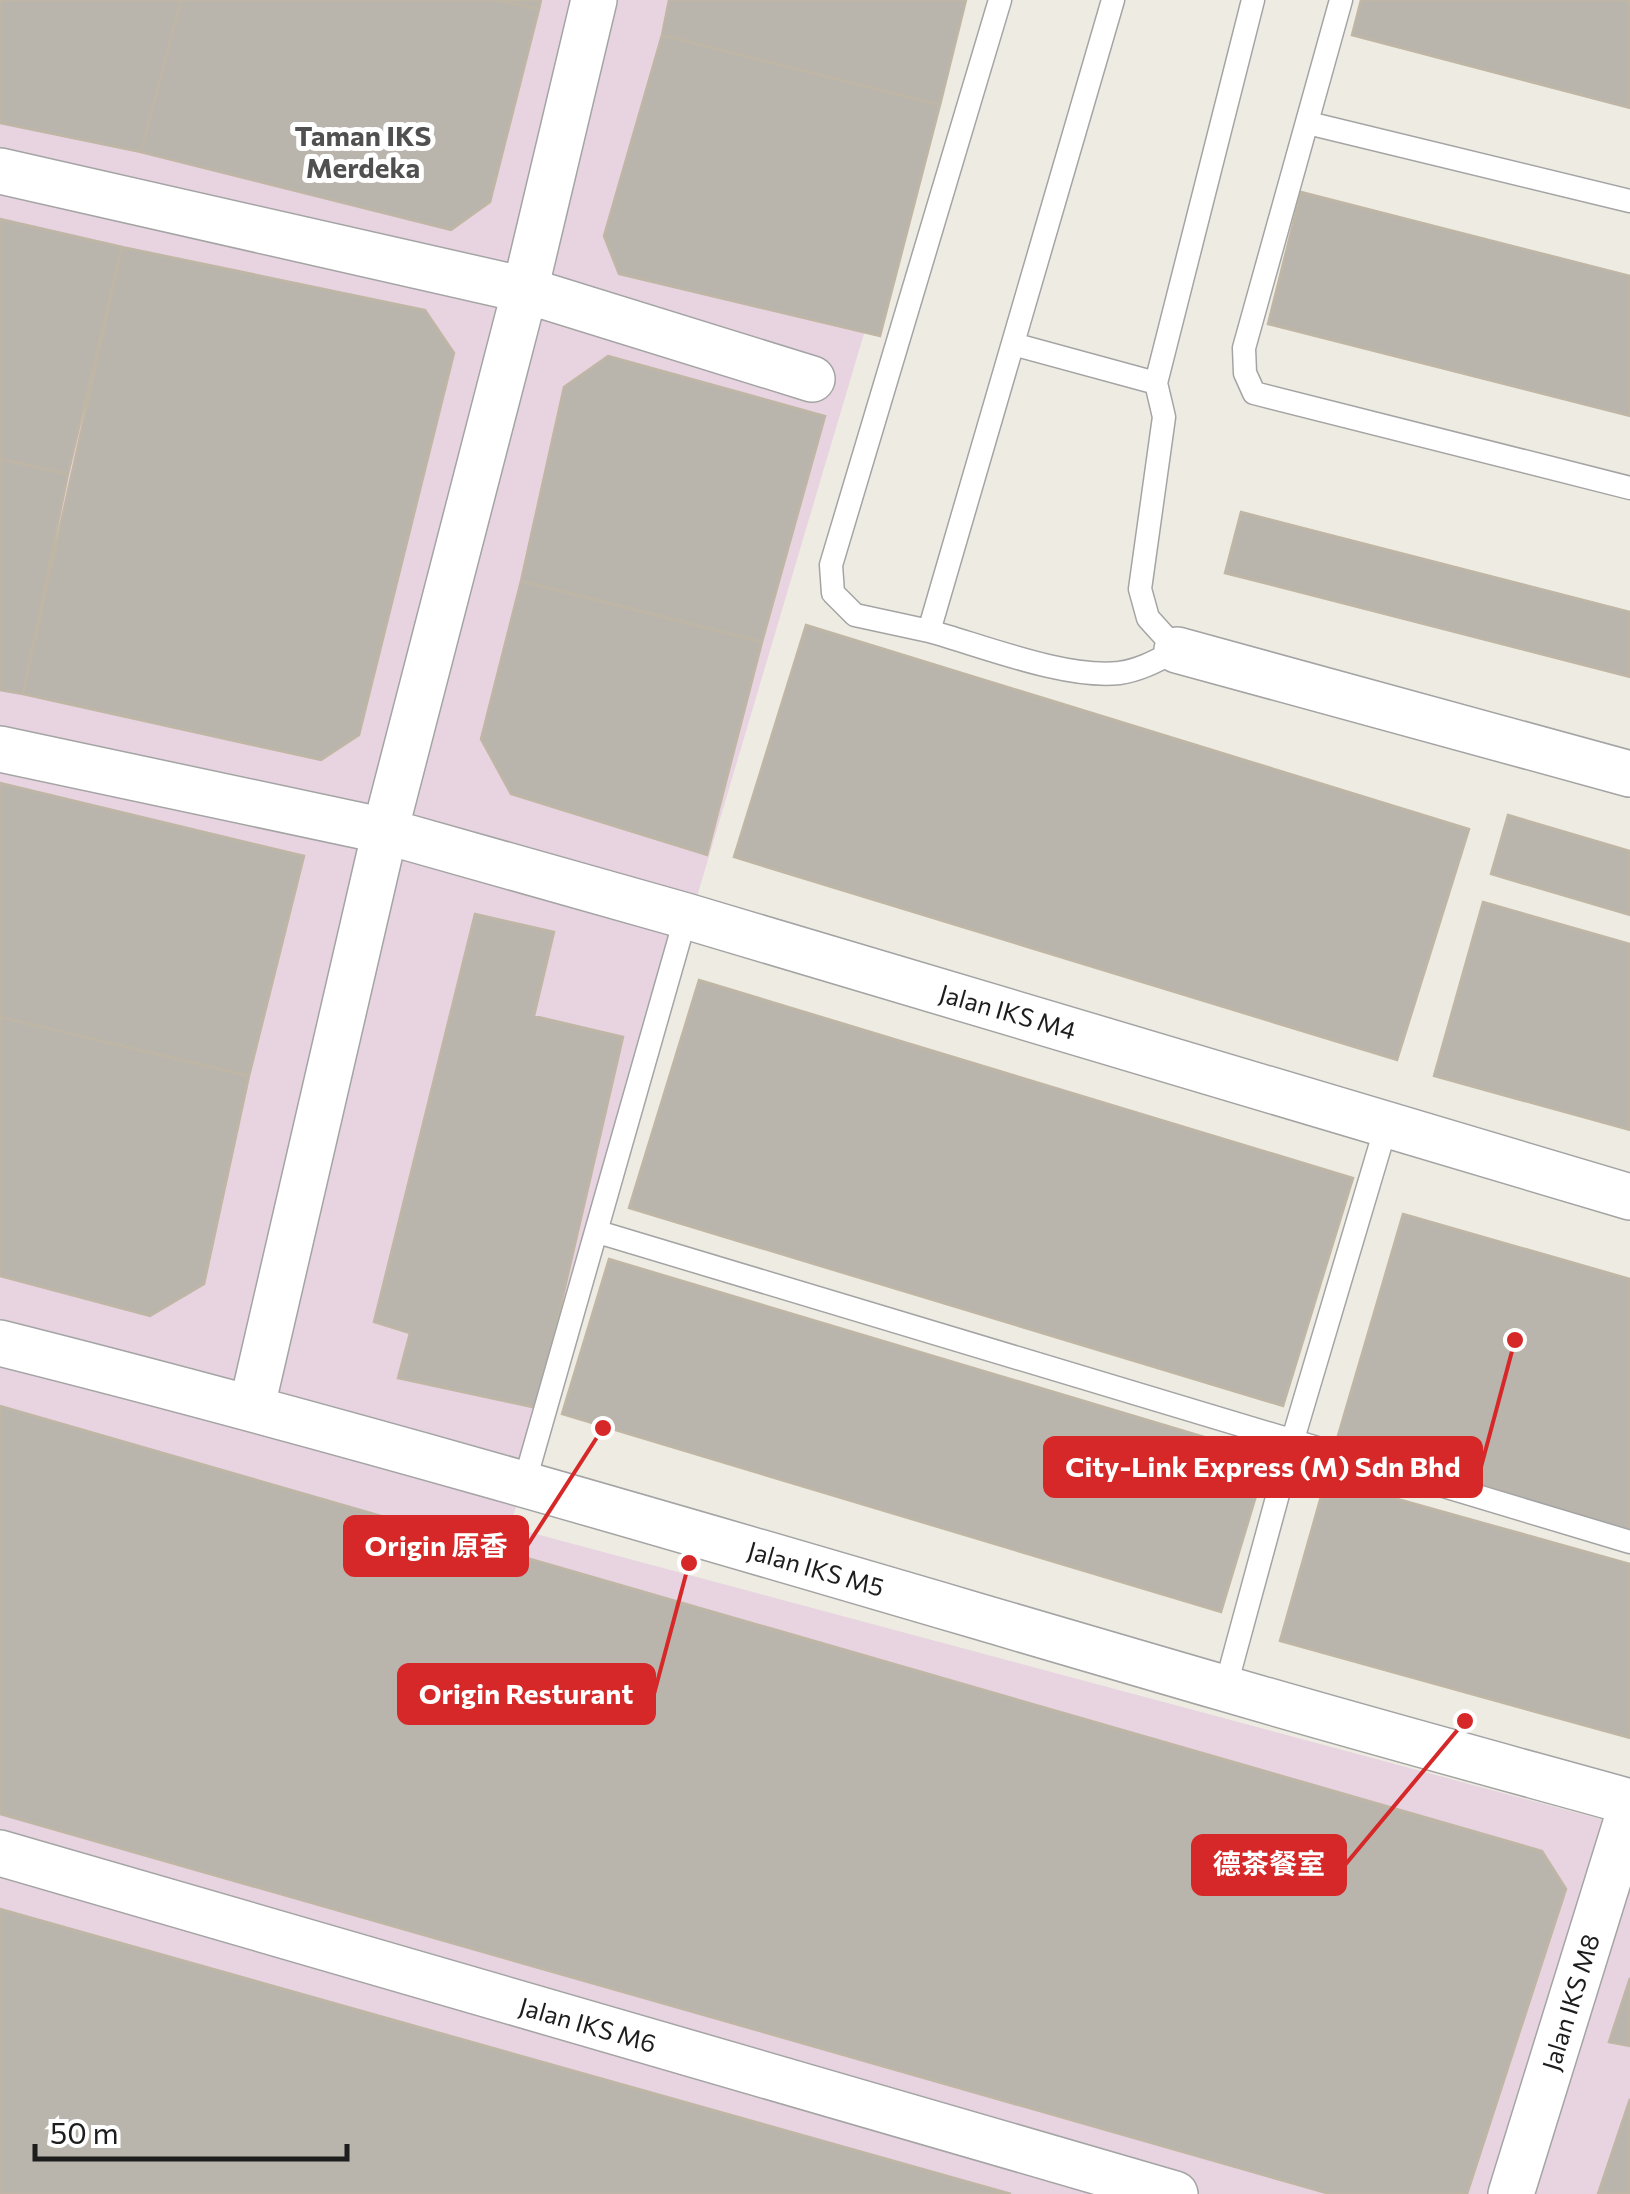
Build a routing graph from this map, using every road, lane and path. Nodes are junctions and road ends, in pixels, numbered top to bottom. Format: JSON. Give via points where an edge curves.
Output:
{"nodes":[{"id":1,"x":594,"y":0,"type":"edge"},
{"id":2,"x":1000,"y":0,"type":"edge"},
{"id":3,"x":1112,"y":0,"type":"edge"},
{"id":4,"x":1253,"y":0,"type":"edge"},
{"id":5,"x":1341,"y":0,"type":"edge"},
{"id":6,"x":1308,"y":123,"type":"junction"},
{"id":7,"x":0,"y":171,"type":"edge"},
{"id":8,"x":1630,"y":201,"type":"edge"},
{"id":9,"x":525,"y":290,"type":"junction"},
{"id":10,"x":1013,"y":344,"type":"junction"},
{"id":11,"x":812,"y":379,"type":"dead end"},
{"id":12,"x":1156,"y":383,"type":"junction"},
{"id":13,"x":1630,"y":488,"type":"edge"},
{"id":14,"x":930,"y":631,"type":"junction"},
{"id":15,"x":1177,"y":650,"type":"junction"},
{"id":16,"x":0,"y":749,"type":"edge"},
{"id":17,"x":1630,"y":774,"type":"edge"},
{"id":18,"x":385,"y":831,"type":"junction"},
{"id":19,"x":686,"y":916,"type":"junction"},
{"id":20,"x":1387,"y":1122,"type":"junction"},
{"id":21,"x":1630,"y":1198,"type":"edge"},
{"id":22,"x":598,"y":1232,"type":"junction"},
{"id":23,"x":0,"y":1343,"type":"edge"},
{"id":24,"x":252,"y":1406,"type":"junction"},
{"id":25,"x":1293,"y":1439,"type":"junction"},
{"id":26,"x":524,"y":1484,"type":"junction"},
{"id":27,"x":1630,"y":1542,"type":"edge"},
{"id":28,"x":1225,"y":1689,"type":"junction"},
{"id":29,"x":1630,"y":1802,"type":"edge"},
{"id":30,"x":1630,"y":1810,"type":"edge"},
{"id":31,"x":0,"y":1853,"type":"edge"},
{"id":32,"x":1175,"y":2194,"type":"edge"},
{"id":33,"x":1511,"y":2194,"type":"edge"}],
"edges":[{"from":1,"to":9,"type":"street"},
{"from":2,"to":14,"type":"lane","via":[[830,565],[834,593],[855,614]]},
{"from":3,"to":10,"type":"lane"},
{"from":4,"to":12,"type":"lane"},
{"from":5,"to":6,"type":"lane"},
{"from":6,"to":8,"type":"lane"},
{"from":6,"to":13,"type":"lane","via":[[1244,348],[1244,374],[1254,393]]},
{"from":7,"to":9,"type":"street"},
{"from":9,"to":11,"type":"street"},
{"from":9,"to":18,"type":"street"},
{"from":10,"to":12,"type":"lane"},
{"from":10,"to":14,"type":"lane"},
{"from":12,"to":15,"type":"lane","via":[[1164,417],[1140,590],[1148,618]]},
{"from":14,"to":15,"type":"lane","via":[[1079,673],[1118,673]]},
{"from":15,"to":17,"type":"street"},
{"from":16,"to":18,"type":"street","name":"Jalan IKS M4"},
{"from":18,"to":19,"type":"street","name":"Jalan IKS M4"},
{"from":18,"to":24,"type":"street"},
{"from":19,"to":20,"type":"street","name":"Jalan IKS M4"},
{"from":19,"to":22,"type":"lane"},
{"from":20,"to":21,"type":"street","name":"Jalan IKS M4"},
{"from":20,"to":25,"type":"lane"},
{"from":22,"to":25,"type":"lane"},
{"from":22,"to":26,"type":"lane"},
{"from":23,"to":24,"type":"street","name":"Jalan IKS M5"},
{"from":24,"to":26,"type":"street","name":"Jalan IKS M5"},
{"from":25,"to":27,"type":"lane"},
{"from":25,"to":28,"type":"lane"},
{"from":26,"to":28,"type":"street","name":"Jalan IKS M5"},
{"from":28,"to":29,"type":"street","name":"Jalan IKS M5"},
{"from":30,"to":33,"type":"street","name":"Jalan IKS M8"},
{"from":31,"to":32,"type":"street","name":"Jalan IKS M6"}]}
